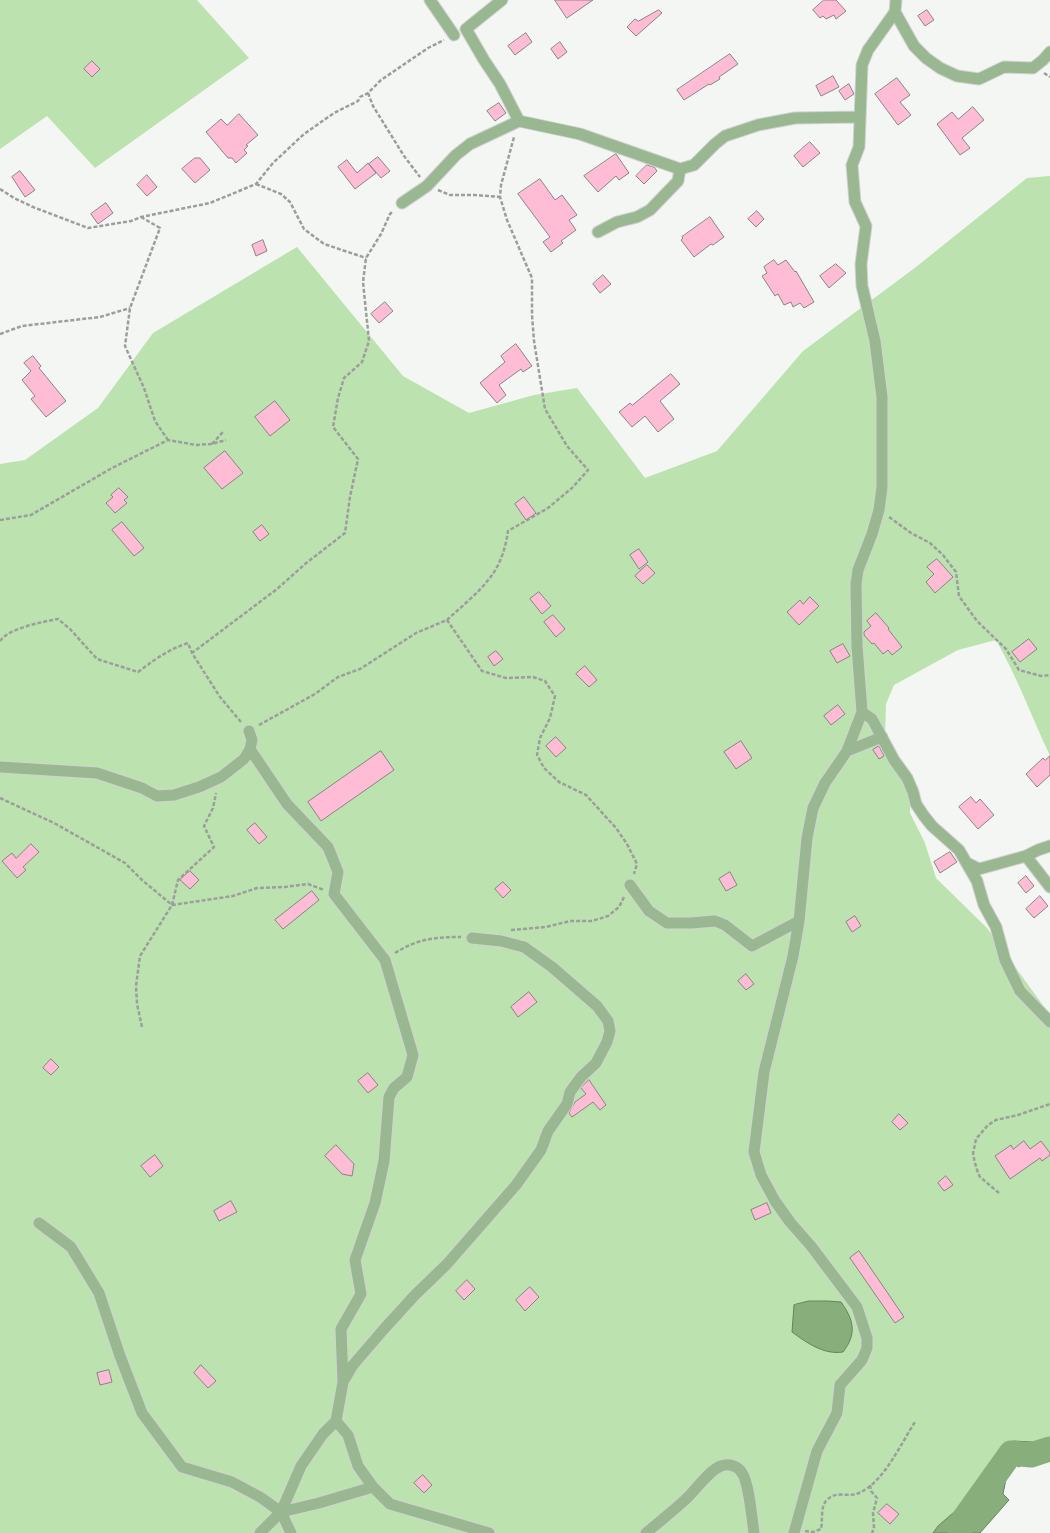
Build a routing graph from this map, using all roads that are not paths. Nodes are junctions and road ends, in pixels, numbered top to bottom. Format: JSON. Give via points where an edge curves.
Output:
{"nodes":[{"id":1,"x":430,"y":0,"type":"edge"},
{"id":2,"x":502,"y":0,"type":"edge"},
{"id":3,"x":896,"y":0,"type":"edge"},
{"id":4,"x":895,"y":12,"type":"junction"},
{"id":5,"x":454,"y":35,"type":"road end"},
{"id":6,"x":1050,"y":52,"type":"edge"},
{"id":7,"x":859,"y":117,"type":"junction"},
{"id":8,"x":518,"y":121,"type":"junction"},
{"id":9,"x":680,"y":169,"type":"junction"},
{"id":10,"x":402,"y":203,"type":"road end"},
{"id":11,"x":598,"y":232,"type":"dead end"},
{"id":12,"x":862,"y":712,"type":"junction"},
{"id":13,"x":249,"y":731,"type":"road end"},
{"id":14,"x":882,"y":737,"type":"junction"},
{"id":15,"x":250,"y":749,"type":"junction"},
{"id":16,"x":847,"y":751,"type":"junction"},
{"id":17,"x":0,"y":767,"type":"edge"},
{"id":18,"x":1050,"y":846,"type":"edge"},
{"id":19,"x":1026,"y":856,"type":"junction"},
{"id":20,"x":966,"y":862,"type":"junction"},
{"id":21,"x":630,"y":885,"type":"road end"},
{"id":22,"x":1050,"y":887,"type":"edge"},
{"id":23,"x":799,"y":921,"type":"junction"},
{"id":24,"x":472,"y":938,"type":"road end"},
{"id":25,"x":1050,"y":1022,"type":"edge"},
{"id":26,"x":38,"y":1223,"type":"dead end"},
{"id":27,"x":343,"y":1382,"type":"junction"},
{"id":28,"x":336,"y":1421,"type":"junction"},
{"id":29,"x":373,"y":1487,"type":"junction"},
{"id":30,"x":281,"y":1512,"type":"junction"},
{"id":31,"x":795,"y":1532,"type":"edge"},
{"id":32,"x":260,"y":1533,"type":"edge"},
{"id":33,"x":291,"y":1533,"type":"edge"},
{"id":34,"x":489,"y":1533,"type":"edge"},
{"id":35,"x":646,"y":1533,"type":"edge"},
{"id":36,"x":754,"y":1533,"type":"edge"}],
"edges":[{"from":1,"to":5,"type":"street"},
{"from":2,"to":8,"type":"street","via":[[466,29],[500,84]]},
{"from":3,"to":4,"type":"street"},
{"from":4,"to":6,"type":"street","via":[[914,46],[926,58],[956,76],[979,79],[1004,67],[1033,68]]},
{"from":4,"to":7,"type":"street","via":[[868,50],[862,65]]},
{"from":7,"to":9,"type":"street","via":[[795,118],[758,125],[726,136],[694,165]]},
{"from":7,"to":12,"type":"street","via":[[859,147],[852,165],[856,202],[866,226],[861,264],[862,286],[875,342],[882,397],[882,487],[879,510],[858,570],[856,584]]},
{"from":8,"to":9,"type":"street","via":[[580,134]]},
{"from":8,"to":10,"type":"street","via":[[470,144],[427,186]]},
{"from":9,"to":11,"type":"street","via":[[678,181],[650,210]]},
{"from":12,"to":14,"type":"street","via":[[872,719]]},
{"from":12,"to":16,"type":"street"},
{"from":13,"to":15,"type":"street","via":[[252,740]]},
{"from":14,"to":16,"type":"street"},
{"from":14,"to":20,"type":"street","via":[[907,778],[916,804],[924,816],[959,850]]},
{"from":15,"to":17,"type":"street","via":[[244,759],[220,777],[174,795],[157,796],[142,788],[97,773]]},
{"from":15,"to":27,"type":"street","via":[[287,804],[328,847],[338,872],[334,894],[385,960],[413,1055],[407,1077],[394,1088],[389,1097],[384,1161],[375,1203],[355,1260],[360,1294],[341,1329]]},
{"from":16,"to":23,"type":"street","via":[[825,783],[813,808],[807,838]]},
{"from":18,"to":19,"type":"street"},
{"from":19,"to":20,"type":"street","via":[[979,869]]},
{"from":19,"to":22,"type":"street"},
{"from":20,"to":25,"type":"street","via":[[978,881],[984,905],[996,927],[1006,960],[1020,991]]},
{"from":21,"to":23,"type":"street","via":[[649,911],[667,923],[715,921],[725,925],[752,946]]},
{"from":23,"to":31,"type":"street","via":[[764,1072],[754,1152],[775,1201],[857,1307],[867,1343],[862,1360],[840,1385],[837,1413],[817,1451]]},
{"from":24,"to":27,"type":"street","via":[[524,947],[552,967],[597,1006],[608,1021],[610,1031],[607,1042],[596,1063],[570,1092],[567,1104],[548,1131],[541,1150],[516,1185],[447,1264],[384,1329],[353,1365]]},
{"from":26,"to":30,"type":"street","via":[[71,1247],[99,1294],[142,1413],[182,1467],[232,1482]]},
{"from":27,"to":28,"type":"street"},
{"from":28,"to":29,"type":"street","via":[[348,1435],[358,1466]]},
{"from":28,"to":30,"type":"street","via":[[323,1434],[301,1466]]},
{"from":29,"to":30,"type":"street"},
{"from":29,"to":34,"type":"street","via":[[390,1504]]},
{"from":30,"to":32,"type":"street"},
{"from":30,"to":33,"type":"street"},
{"from":35,"to":36,"type":"street","via":[[686,1499],[713,1471],[728,1464],[736,1466],[746,1481]]}]}
